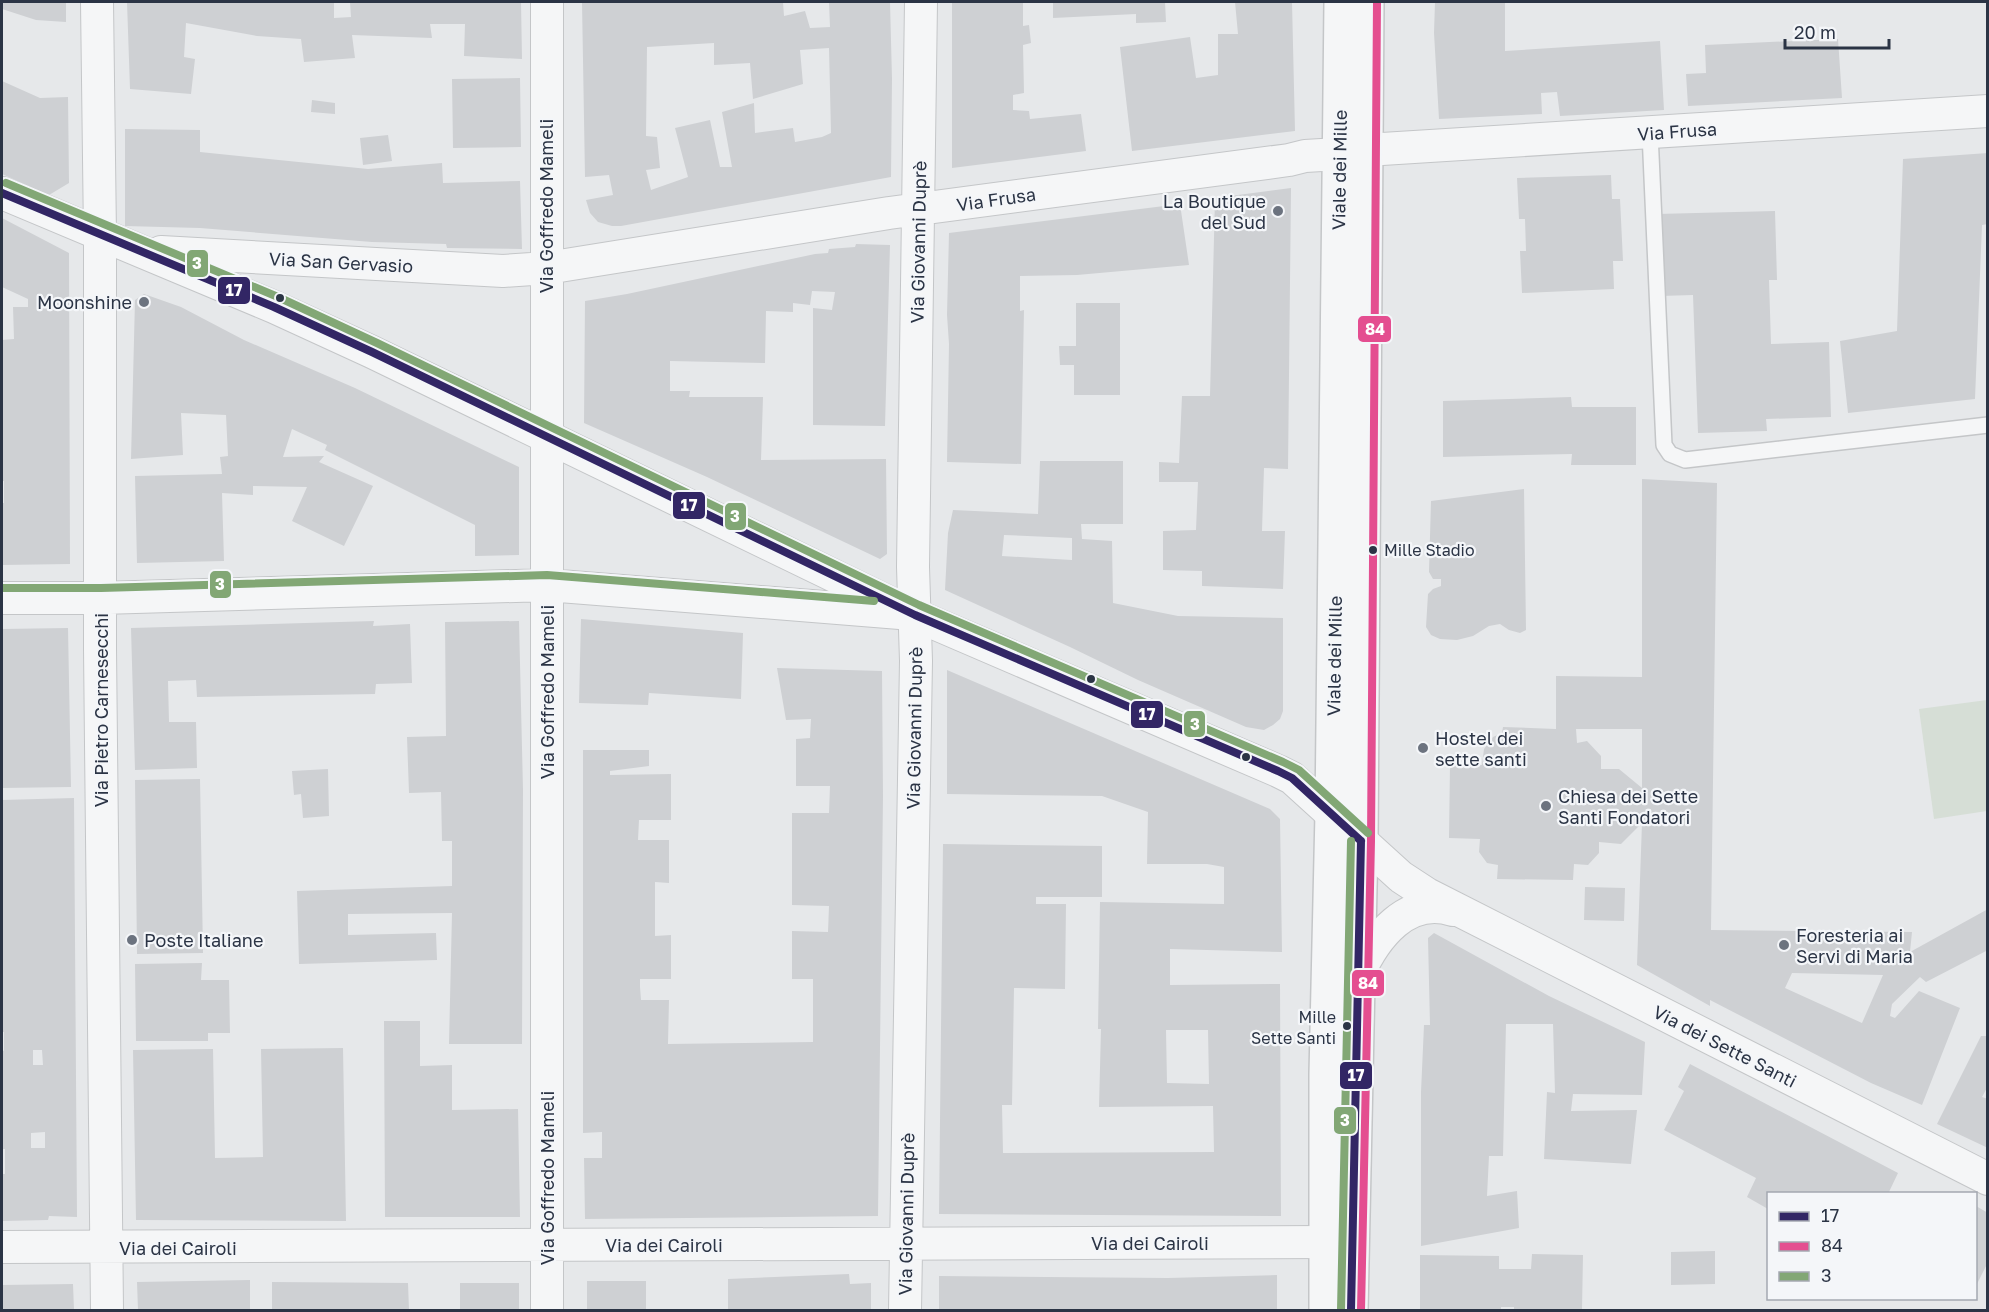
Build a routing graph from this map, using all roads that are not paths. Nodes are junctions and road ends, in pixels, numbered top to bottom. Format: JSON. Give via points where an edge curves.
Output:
{"nodes":[{"id":1,"x":97,"y":2,"type":"edge"},
{"id":2,"x":547,"y":2,"type":"edge"},
{"id":3,"x":921,"y":2,"type":"edge"},
{"id":4,"x":1341,"y":2,"type":"edge"},
{"id":5,"x":1367,"y":2,"type":"edge"},
{"id":6,"x":1988,"y":111,"type":"edge"},
{"id":7,"x":1650,"y":133,"type":"junction"},
{"id":8,"x":1353,"y":152,"type":"junction"},
{"id":9,"x":2,"y":193,"type":"edge"},
{"id":10,"x":918,"y":209,"type":"junction"},
{"id":11,"x":100,"y":236,"type":"junction"},
{"id":12,"x":135,"y":250,"type":"junction"},
{"id":13,"x":547,"y":268,"type":"junction"},
{"id":14,"x":1988,"y":425,"type":"edge"},
{"id":15,"x":546,"y":437,"type":"junction"},
{"id":16,"x":547,"y":585,"type":"junction"},
{"id":17,"x":2,"y":598,"type":"edge"},
{"id":18,"x":101,"y":598,"type":"junction"},
{"id":19,"x":915,"y":615,"type":"junction"},
{"id":20,"x":1332,"y":813,"type":"junction"},
{"id":21,"x":1361,"y":841,"type":"junction"},
{"id":22,"x":1462,"y":913,"type":"junction"},
{"id":23,"x":1358,"y":975,"type":"junction"},
{"id":24,"x":1988,"y":1179,"type":"edge"},
{"id":25,"x":1327,"y":1242,"type":"junction"},
{"id":26,"x":905,"y":1244,"type":"junction"},
{"id":27,"x":547,"y":1246,"type":"junction"},
{"id":28,"x":2,"y":1247,"type":"edge"},
{"id":29,"x":106,"y":1248,"type":"junction"},
{"id":30,"x":107,"y":1311,"type":"edge"},
{"id":31,"x":547,"y":1311,"type":"edge"},
{"id":32,"x":905,"y":1311,"type":"edge"},
{"id":33,"x":1326,"y":1311,"type":"edge"},
{"id":34,"x":1351,"y":1311,"type":"edge"}],
"edges":[{"from":1,"to":11,"type":"street","name":"Via Pietro Carnesecchi"},
{"from":2,"to":13,"type":"street","name":"Via Goffredo Mameli"},
{"from":3,"to":10,"type":"street","name":"Via Giovanni Duprè"},
{"from":4,"to":8,"type":"street","name":"Viale dei Mille"},
{"from":5,"to":8,"type":"street","name":"Viale dei Mille"},
{"from":6,"to":7,"type":"street","name":"Via Frusa"},
{"from":7,"to":8,"type":"street","name":"Via Frusa"},
{"from":7,"to":14,"type":"lane","via":[[1664,445],[1670,454],[1685,460]]},
{"from":8,"to":10,"type":"street","name":"Via Frusa"},
{"from":8,"to":20,"type":"street","name":"Viale dei Mille"},
{"from":8,"to":21,"type":"street","name":"Viale dei Mille"},
{"from":9,"to":11,"type":"street","name":"Via San Gervasio"},
{"from":10,"to":13,"type":"street","name":"Via Frusa"},
{"from":10,"to":19,"type":"street","name":"Via Giovanni Duprè"},
{"from":11,"to":12,"type":"street","name":"Via San Gervasio"},
{"from":11,"to":18,"type":"street","name":"Via Pietro Carnesecchi"},
{"from":12,"to":13,"type":"street","name":"Via San Gervasio","via":[[503,271]]},
{"from":12,"to":15,"type":"street","name":"Via San Gervasio","via":[[274,307]]},
{"from":13,"to":15,"type":"street","name":"Via Goffredo Mameli"},
{"from":15,"to":16,"type":"street","name":"Via Goffredo Mameli"},
{"from":15,"to":19,"type":"street","name":"Via dei Sette Santi"},
{"from":16,"to":18,"type":"street","name":"Via dei Sette Santi"},
{"from":16,"to":19,"type":"street","name":"Via dei Sette Santi"},
{"from":16,"to":27,"type":"street","name":"Via Goffredo Mameli"},
{"from":17,"to":18,"type":"street","name":"Via dei Sette Santi"},
{"from":18,"to":29,"type":"street","name":"Via Pietro Carnesecchi"},
{"from":19,"to":20,"type":"street","name":"Via dei Sette Santi","via":[[1293,778]]},
{"from":19,"to":26,"type":"street","name":"Via Giovanni Duprè"},
{"from":20,"to":21,"type":"street","name":"Via dei Sette Santi"},
{"from":20,"to":25,"type":"street","name":"Viale dei Mille"},
{"from":21,"to":22,"type":"street","name":"Via dei Sette Santi","via":[[1401,877]]},
{"from":21,"to":23,"type":"street","name":"Viale dei Mille"},
{"from":22,"to":23,"type":"street","name":"Via dei Sette Santi","via":[[1435,906],[1413,912],[1376,942]]},
{"from":22,"to":24,"type":"street","name":"Via dei Sette Santi"},
{"from":23,"to":34,"type":"street","name":"Viale dei Mille"},
{"from":25,"to":26,"type":"street","name":"Via dei Cairoli"},
{"from":25,"to":33,"type":"street","name":"Viale dei Mille"},
{"from":26,"to":27,"type":"street","name":"Via dei Cairoli"},
{"from":26,"to":32,"type":"street","name":"Via Giovanni Duprè"},
{"from":27,"to":29,"type":"street","name":"Via dei Cairoli"},
{"from":27,"to":31,"type":"street","name":"Via Goffredo Mameli"},
{"from":28,"to":29,"type":"street","name":"Via dei Cairoli"},
{"from":29,"to":30,"type":"street","name":"Via Pietro Carnesecchi"}]}
